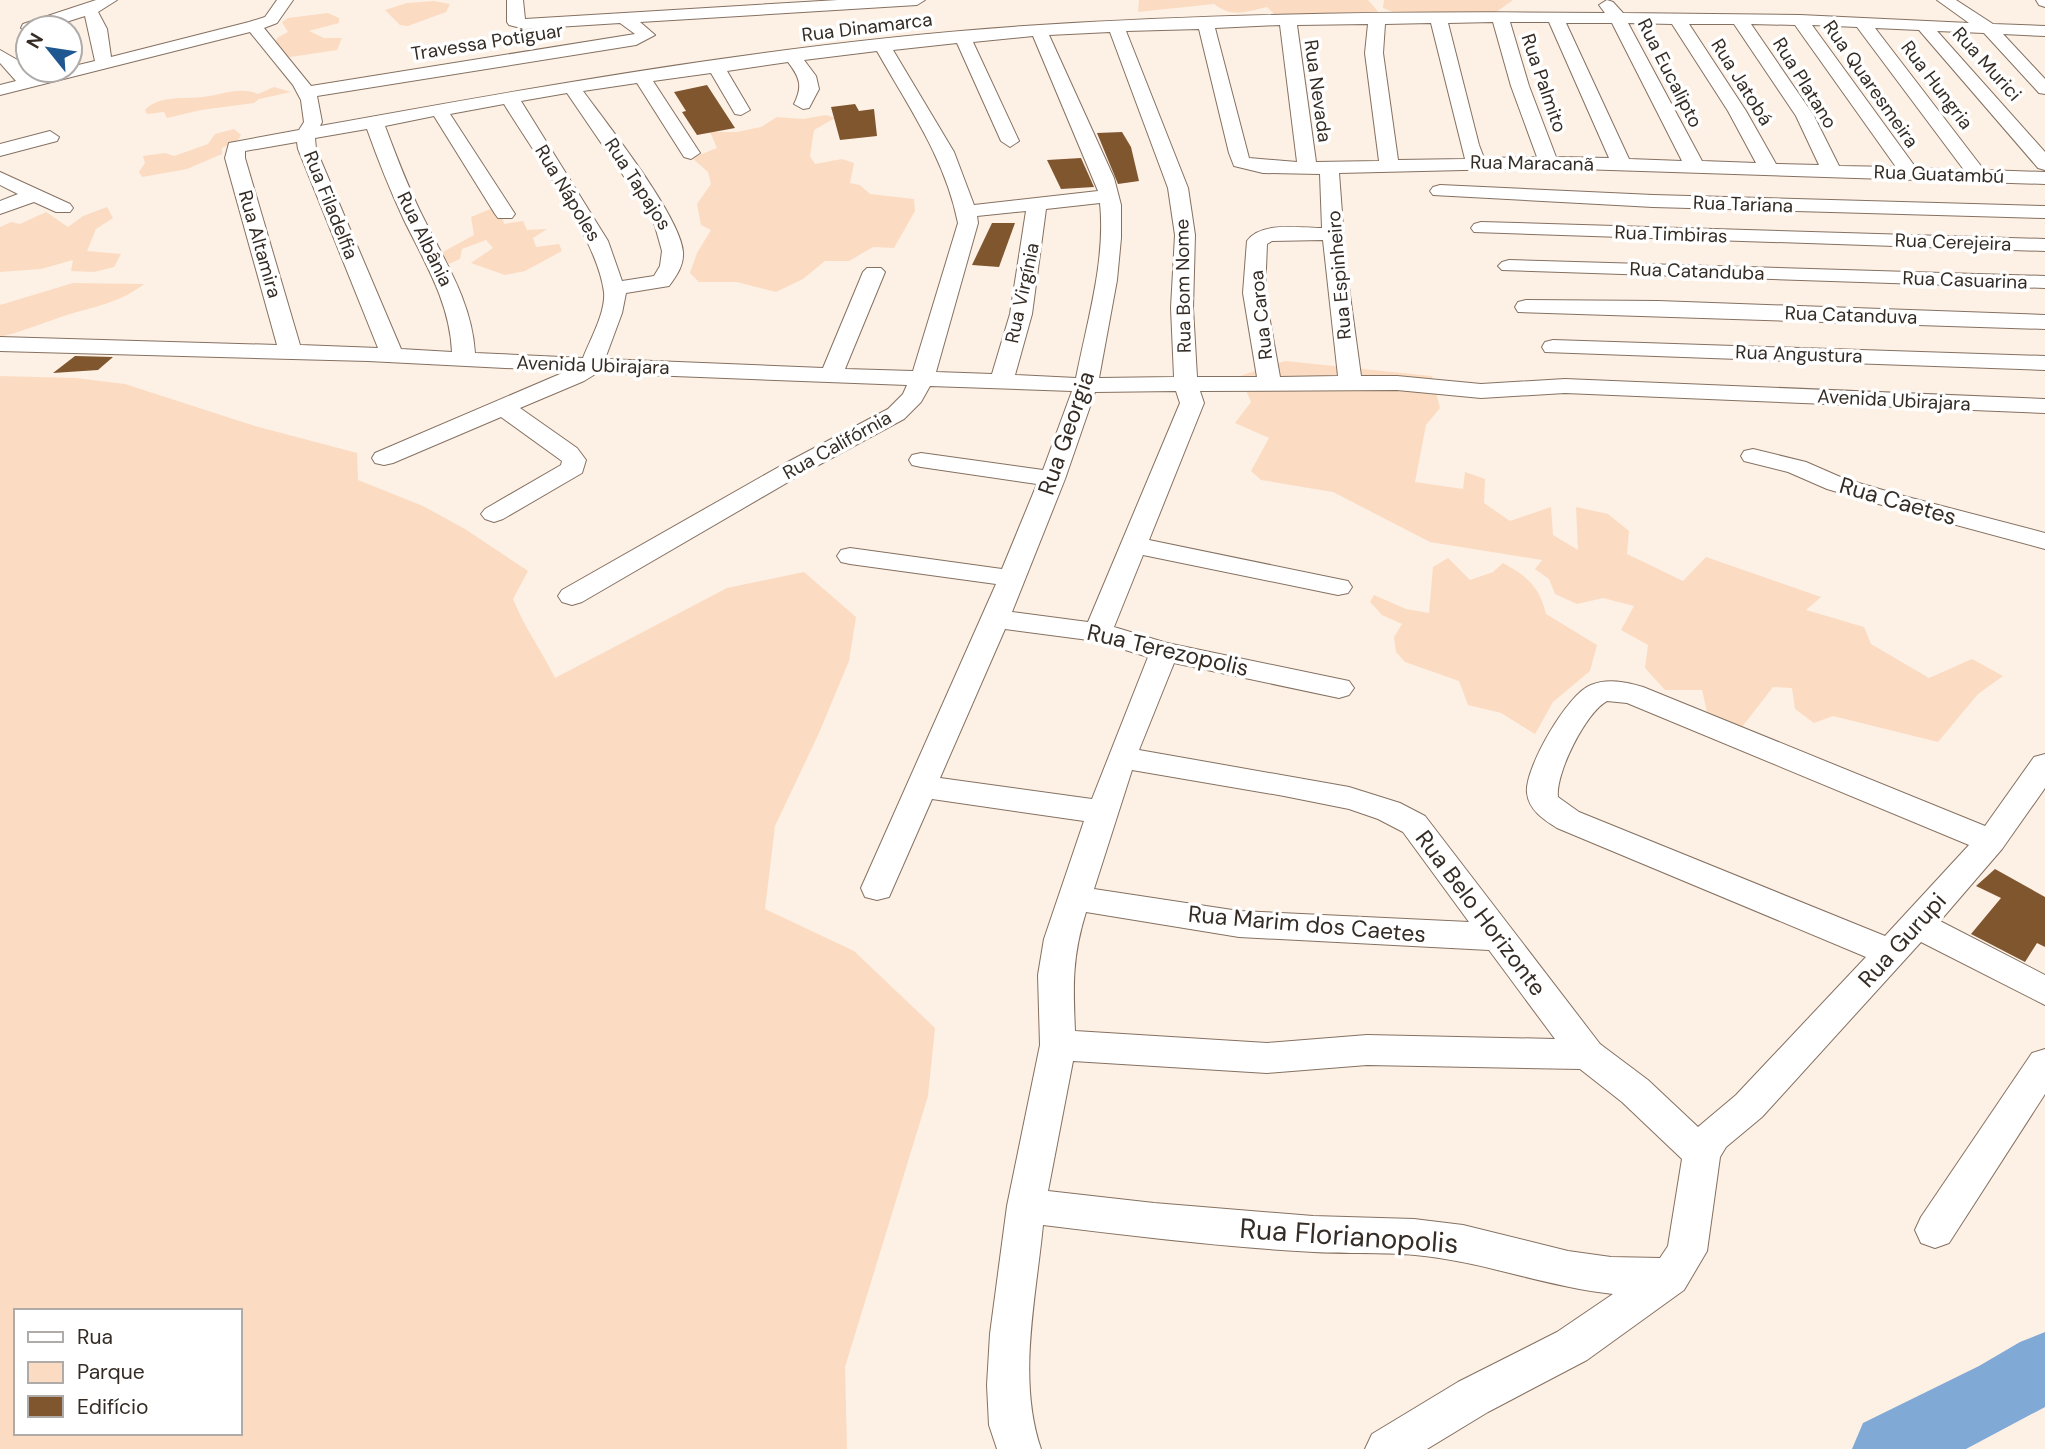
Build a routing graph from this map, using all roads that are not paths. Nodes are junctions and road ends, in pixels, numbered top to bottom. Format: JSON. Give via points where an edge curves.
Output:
{"nodes":[{"id":1,"x":109,"y":0,"type":"edge"},
{"id":2,"x":576,"y":0,"type":"edge"},
{"id":3,"x":639,"y":0,"type":"edge"},
{"id":4,"x":917,"y":0,"type":"edge"},
{"id":5,"x":1376,"y":0,"type":"edge"},
{"id":6,"x":1604,"y":0,"type":"edge"},
{"id":7,"x":1945,"y":0,"type":"edge"},
{"id":8,"x":879,"y":1,"type":"edge"},
{"id":9,"x":818,"y":3,"type":"edge"},
{"id":10,"x":758,"y":5,"type":"edge"},
{"id":11,"x":281,"y":6,"type":"edge"},
{"id":12,"x":698,"y":7,"type":"edge"},
{"id":13,"x":514,"y":8,"type":"edge"},
{"id":14,"x":89,"y":10,"type":"junction"},
{"id":15,"x":76,"y":14,"type":"edge"},
{"id":16,"x":1438,"y":17,"type":"junction"},
{"id":17,"x":1500,"y":17,"type":"junction"},
{"id":18,"x":1555,"y":17,"type":"junction"},
{"id":19,"x":1617,"y":17,"type":"junction"},
{"id":20,"x":1677,"y":18,"type":"junction"},
{"id":21,"x":633,"y":19,"type":"junction"},
{"id":22,"x":1739,"y":19,"type":"junction"},
{"id":23,"x":1288,"y":20,"type":"junction"},
{"id":24,"x":1385,"y":20,"type":"junction"},
{"id":25,"x":1800,"y":20,"type":"junction"},
{"id":26,"x":578,"y":21,"type":"junction"},
{"id":27,"x":1861,"y":22,"type":"junction"},
{"id":28,"x":1206,"y":23,"type":"junction"},
{"id":29,"x":1923,"y":25,"type":"junction"},
{"id":30,"x":255,"y":26,"type":"junction"},
{"id":31,"x":1116,"y":26,"type":"junction"},
{"id":32,"x":1988,"y":28,"type":"junction"},
{"id":33,"x":1039,"y":30,"type":"junction"},
{"id":34,"x":2045,"y":31,"type":"edge"},
{"id":35,"x":961,"y":37,"type":"junction"},
{"id":36,"x":882,"y":45,"type":"junction"},
{"id":37,"x":793,"y":57,"type":"junction"},
{"id":38,"x":105,"y":65,"type":"junction"},
{"id":39,"x":716,"y":67,"type":"junction"},
{"id":40,"x":84,"y":70,"type":"edge"},
{"id":41,"x":642,"y":77,"type":"junction"},
{"id":42,"x":23,"y":84,"type":"edge"},
{"id":43,"x":572,"y":87,"type":"junction"},
{"id":44,"x":2045,"y":89,"type":"edge"},
{"id":45,"x":0,"y":90,"type":"edge"},
{"id":46,"x":307,"y":92,"type":"junction"},
{"id":47,"x":510,"y":98,"type":"junction"},
{"id":48,"x":803,"y":104,"type":"dead end"},
{"id":49,"x":439,"y":110,"type":"junction"},
{"id":50,"x":741,"y":110,"type":"dead end"},
{"id":51,"x":374,"y":122,"type":"junction"},
{"id":52,"x":305,"y":135,"type":"junction"},
{"id":53,"x":50,"y":136,"type":"dead end"},
{"id":54,"x":1010,"y":141,"type":"dead end"},
{"id":55,"x":247,"y":143,"type":"joint"},
{"id":56,"x":0,"y":150,"type":"edge"},
{"id":57,"x":691,"y":153,"type":"dead end"},
{"id":58,"x":1549,"y":162,"type":"junction"},
{"id":59,"x":1476,"y":163,"type":"junction"},
{"id":60,"x":1392,"y":164,"type":"junction"},
{"id":61,"x":2045,"y":164,"type":"edge"},
{"id":62,"x":1622,"y":165,"type":"junction"},
{"id":63,"x":1307,"y":167,"type":"junction"},
{"id":64,"x":1329,"y":167,"type":"junction"},
{"id":65,"x":1695,"y":167,"type":"junction"},
{"id":66,"x":1770,"y":170,"type":"junction"},
{"id":67,"x":1808,"y":171,"type":"junction"},
{"id":68,"x":1832,"y":171,"type":"junction"},
{"id":69,"x":1909,"y":172,"type":"junction"},
{"id":70,"x":1978,"y":175,"type":"junction"},
{"id":71,"x":0,"y":178,"type":"edge"},
{"id":72,"x":2045,"y":178,"type":"edge"},
{"id":73,"x":1440,"y":191,"type":"junction"},
{"id":74,"x":33,"y":195,"type":"junction"},
{"id":75,"x":1109,"y":196,"type":"junction"},
{"id":76,"x":1037,"y":205,"type":"junction"},
{"id":77,"x":1836,"y":206,"type":"junction"},
{"id":78,"x":0,"y":208,"type":"edge"},
{"id":79,"x":63,"y":208,"type":"dead end"},
{"id":80,"x":966,"y":211,"type":"junction"},
{"id":81,"x":2045,"y":212,"type":"edge"},
{"id":82,"x":505,"y":214,"type":"dead end"},
{"id":83,"x":1481,"y":228,"type":"junction"},
{"id":84,"x":1333,"y":234,"type":"junction"},
{"id":85,"x":1860,"y":239,"type":"junction"},
{"id":86,"x":2045,"y":245,"type":"edge"},
{"id":87,"x":1509,"y":266,"type":"junction"},
{"id":88,"x":874,"y":272,"type":"dead end"},
{"id":89,"x":1884,"y":277,"type":"junction"},
{"id":90,"x":2045,"y":282,"type":"edge"},
{"id":91,"x":614,"y":291,"type":"junction"},
{"id":92,"x":1526,"y":307,"type":"junction"},
{"id":93,"x":1906,"y":316,"type":"junction"},
{"id":94,"x":2045,"y":322,"type":"edge"},
{"id":95,"x":0,"y":344,"type":"edge"},
{"id":96,"x":1553,"y":346,"type":"junction"},
{"id":97,"x":291,"y":353,"type":"junction"},
{"id":98,"x":394,"y":356,"type":"junction"},
{"id":99,"x":464,"y":358,"type":"junction"},
{"id":100,"x":1932,"y":359,"type":"junction"},
{"id":101,"x":2045,"y":363,"type":"edge"},
{"id":102,"x":592,"y":366,"type":"junction"},
{"id":103,"x":832,"y":373,"type":"junction"},
{"id":104,"x":923,"y":377,"type":"junction"},
{"id":105,"x":1002,"y":382,"type":"junction"},
{"id":106,"x":1269,"y":383,"type":"junction"},
{"id":107,"x":1350,"y":383,"type":"junction"},
{"id":108,"x":1086,"y":385,"type":"junction"},
{"id":109,"x":1186,"y":385,"type":"junction"},
{"id":110,"x":1552,"y":387,"type":"junction"},
{"id":111,"x":2045,"y":406,"type":"edge"},
{"id":112,"x":503,"y":407,"type":"junction"},
{"id":113,"x":1753,"y":456,"type":"dead end"},
{"id":114,"x":384,"y":458,"type":"dead end"},
{"id":115,"x":921,"y":460,"type":"dead end"},
{"id":116,"x":1052,"y":479,"type":"junction"},
{"id":117,"x":494,"y":514,"type":"dead end"},
{"id":118,"x":2045,"y":541,"type":"edge"},
{"id":119,"x":1134,"y":545,"type":"junction"},
{"id":120,"x":850,"y":556,"type":"dead end"},
{"id":121,"x":1010,"y":578,"type":"junction"},
{"id":122,"x":1338,"y":587,"type":"dead end"},
{"id":123,"x":572,"y":596,"type":"dead end"},
{"id":124,"x":995,"y":619,"type":"junction"},
{"id":125,"x":1098,"y":632,"type":"junction"},
{"id":126,"x":1164,"y":652,"type":"junction"},
{"id":127,"x":1339,"y":688,"type":"dead end"},
{"id":128,"x":1121,"y":758,"type":"junction"},
{"id":129,"x":2045,"y":765,"type":"edge"},
{"id":130,"x":923,"y":787,"type":"junction"},
{"id":131,"x":1101,"y":813,"type":"junction"},
{"id":132,"x":1990,"y":841,"type":"junction"},
{"id":133,"x":877,"y":888,"type":"dead end"},
{"id":134,"x":1074,"y":898,"type":"junction"},
{"id":135,"x":1917,"y":924,"type":"junction"},
{"id":136,"x":1499,"y":937,"type":"junction"},
{"id":137,"x":1891,"y":953,"type":"junction"},
{"id":138,"x":2045,"y":991,"type":"edge"},
{"id":139,"x":1058,"y":1045,"type":"junction"},
{"id":140,"x":1587,"y":1054,"type":"junction"},
{"id":141,"x":2045,"y":1064,"type":"edge"},
{"id":142,"x":1702,"y":1154,"type":"junction"},
{"id":143,"x":1026,"y":1206,"type":"junction"},
{"id":144,"x":1935,"y":1230,"type":"dead end"},
{"id":145,"x":1670,"y":1277,"type":"junction"},
{"id":146,"x":1019,"y":1449,"type":"edge"},
{"id":147,"x":1387,"y":1449,"type":"edge"}],
"edges":[{"from":1,"to":14,"type":"street"},
{"from":2,"to":26,"type":"street"},
{"from":3,"to":21,"type":"street"},
{"from":4,"to":8,"type":"street"},
{"from":5,"to":24,"type":"street"},
{"from":6,"to":19,"type":"street","name":"Rua Eucalipto"},
{"from":7,"to":32,"type":"street"},
{"from":8,"to":9,"type":"street"},
{"from":9,"to":10,"type":"street"},
{"from":10,"to":12,"type":"street"},
{"from":11,"to":30,"type":"street","via":[[271,20]]},
{"from":12,"to":21,"type":"street"},
{"from":13,"to":26,"type":"street","via":[[514,22]]},
{"from":14,"to":15,"type":"street"},
{"from":14,"to":38,"type":"street","via":[[102,33]]},
{"from":16,"to":17,"type":"street","name":"Rua Dinamarca"},
{"from":16,"to":24,"type":"street","name":"Rua Dinamarca"},
{"from":16,"to":59,"type":"street","via":[[1464,131]]},
{"from":17,"to":18,"type":"street","name":"Rua Dinamarca"},
{"from":17,"to":58,"type":"street","name":"Rua Palmito"},
{"from":18,"to":19,"type":"street","name":"Rua Dinamarca"},
{"from":18,"to":62,"type":"street"},
{"from":19,"to":20,"type":"street","name":"Rua Dinamarca"},
{"from":19,"to":65,"type":"street","name":"Rua Eucalipto"},
{"from":20,"to":22,"type":"street","name":"Rua Dinamarca"},
{"from":20,"to":66,"type":"street","name":"Rua Jatobá"},
{"from":21,"to":26,"type":"street"},
{"from":21,"to":46,"type":"street","name":"Travessa Potiguar","via":[[647,35]]},
{"from":22,"to":25,"type":"street","name":"Rua Dinamarca"},
{"from":22,"to":68,"type":"street","name":"Rua Platano","via":[[1805,116]]},
{"from":23,"to":24,"type":"street","name":"Rua Dinamarca"},
{"from":23,"to":28,"type":"street","name":"Rua Dinamarca"},
{"from":23,"to":63,"type":"street","name":"Rua Nevada"},
{"from":24,"to":60,"type":"street","via":[[1374,53]]},
{"from":25,"to":27,"type":"street","name":"Rua Dinamarca"},
{"from":25,"to":69,"type":"street","name":"Rua Quaresmeira"},
{"from":27,"to":29,"type":"street","name":"Rua Dinamarca"},
{"from":27,"to":70,"type":"street","name":"Rua Hungria"},
{"from":28,"to":31,"type":"street","name":"Rua Dinamarca","via":[[1134,19]]},
{"from":28,"to":63,"type":"street","name":"Rua Maracanã","via":[[1241,162],[1253,167]]},
{"from":29,"to":32,"type":"street","name":"Rua Dinamarca"},
{"from":29,"to":61,"type":"street","name":"Rua Murici"},
{"from":30,"to":38,"type":"street"},
{"from":30,"to":46,"type":"street"},
{"from":31,"to":33,"type":"street","name":"Rua Dinamarca"},
{"from":31,"to":109,"type":"street","name":"Rua Bom Nome","via":[[1178,188],[1185,235]]},
{"from":32,"to":34,"type":"street","name":"Rua Dinamarca"},
{"from":32,"to":44,"type":"street"},
{"from":33,"to":35,"type":"street","name":"Rua Dinamarca"},
{"from":33,"to":75,"type":"street","name":"Rua Georgia"},
{"from":35,"to":36,"type":"street","name":"Rua Dinamarca"},
{"from":35,"to":54,"type":"street"},
{"from":36,"to":37,"type":"street","name":"Rua Dinamarca"},
{"from":36,"to":80,"type":"street","name":"Rua Califórnia","via":[[949,157]]},
{"from":37,"to":39,"type":"street","name":"Rua Dinamarca"},
{"from":37,"to":48,"type":"street","via":[[810,89]]},
{"from":38,"to":40,"type":"street"},
{"from":39,"to":41,"type":"street","name":"Rua Dinamarca"},
{"from":39,"to":50,"type":"street"},
{"from":41,"to":43,"type":"street","name":"Rua Dinamarca"},
{"from":41,"to":57,"type":"street"},
{"from":42,"to":45,"type":"street"},
{"from":43,"to":47,"type":"street","name":"Rua Dinamarca"},
{"from":43,"to":91,"type":"street","name":"Rua Tapajos","via":[[673,239],[673,264],[661,281]]},
{"from":46,"to":52,"type":"street","name":"Rua Filadelfia","via":[[313,121]]},
{"from":47,"to":49,"type":"street","name":"Rua Dinamarca"},
{"from":47,"to":91,"type":"street","name":"Rua Nápoles","via":[[598,241]]},
{"from":49,"to":51,"type":"street","name":"Rua Dinamarca"},
{"from":49,"to":82,"type":"street"},
{"from":51,"to":52,"type":"street","name":"Rua Dinamarca"},
{"from":51,"to":99,"type":"street","name":"Rua Albânia","via":[[407,204],[458,308]]},
{"from":52,"to":55,"type":"street","name":"Rua Dinamarca"},
{"from":52,"to":98,"type":"street","name":"Rua Filadelfia","via":[[314,170]]},
{"from":53,"to":56,"type":"street"},
{"from":55,"to":97,"type":"street","name":"Rua Altamira","via":[[234,149],[235,158]]},
{"from":58,"to":59,"type":"street","name":"Rua Maracanã"},
{"from":58,"to":62,"type":"street","name":"Rua Maracanã"},
{"from":59,"to":60,"type":"street","name":"Rua Maracanã"},
{"from":60,"to":64,"type":"street","name":"Rua Maracanã"},
{"from":60,"to":73,"type":"street"},
{"from":62,"to":65,"type":"street","name":"Rua Maracanã"},
{"from":63,"to":64,"type":"street","name":"Rua Maracanã"},
{"from":64,"to":84,"type":"street","name":"Rua Espinheiro"},
{"from":65,"to":66,"type":"street","name":"Rua Maracanã"},
{"from":66,"to":67,"type":"street","name":"Rua Maracanã"},
{"from":67,"to":68,"type":"street","name":"Rua Maracanã"},
{"from":67,"to":77,"type":"street"},
{"from":68,"to":69,"type":"street","name":"Rua Guatambú"},
{"from":69,"to":70,"type":"street","name":"Rua Guatambú"},
{"from":70,"to":72,"type":"street","name":"Rua Guatambú"},
{"from":71,"to":74,"type":"street"},
{"from":73,"to":77,"type":"street","name":"Rua Tariana"},
{"from":73,"to":83,"type":"street"},
{"from":74,"to":78,"type":"street"},
{"from":74,"to":79,"type":"street"},
{"from":75,"to":76,"type":"street"},
{"from":75,"to":108,"type":"street","name":"Rua Georgia","via":[[1111,239]]},
{"from":76,"to":80,"type":"street"},
{"from":76,"to":105,"type":"street","name":"Rua Virgínia","via":[[1021,314]]},
{"from":77,"to":81,"type":"street","name":"Rua Tariana"},
{"from":77,"to":85,"type":"street"},
{"from":80,"to":104,"type":"street","name":"Rua Califórnia","via":[[968,223]]},
{"from":83,"to":85,"type":"street","name":"Rua Timbiras"},
{"from":83,"to":87,"type":"street"},
{"from":84,"to":106,"type":"street","name":"Rua Caroa","via":[[1268,235],[1257,241],[1254,293]]},
{"from":84,"to":107,"type":"street","name":"Rua Espinheiro"},
{"from":85,"to":86,"type":"street","name":"Rua Cerejeira"},
{"from":85,"to":89,"type":"street"},
{"from":87,"to":89,"type":"street","name":"Rua Catanduba"},
{"from":87,"to":92,"type":"street"},
{"from":88,"to":103,"type":"street"},
{"from":89,"to":90,"type":"street","name":"Rua Casuarina"},
{"from":89,"to":93,"type":"street"},
{"from":91,"to":102,"type":"street"},
{"from":92,"to":93,"type":"street","name":"Rua Catanduva"},
{"from":92,"to":96,"type":"street","via":[[1534,325]]},
{"from":93,"to":94,"type":"street","name":"Rua Catanduva"},
{"from":93,"to":100,"type":"street"},
{"from":95,"to":97,"type":"street","name":"Avenida Ubirajara"},
{"from":96,"to":100,"type":"street","name":"Rua Angustura"},
{"from":96,"to":110,"type":"street"},
{"from":97,"to":98,"type":"street","name":"Avenida Ubirajara"},
{"from":98,"to":99,"type":"street","name":"Avenida Ubirajara"},
{"from":99,"to":102,"type":"street","name":"Avenida Ubirajara"},
{"from":100,"to":101,"type":"street","name":"Rua Angustura"},
{"from":102,"to":103,"type":"street","name":"Avenida Ubirajara"},
{"from":102,"to":112,"type":"street"},
{"from":103,"to":104,"type":"street","name":"Avenida Ubirajara"},
{"from":104,"to":105,"type":"street","name":"Avenida Ubirajara"},
{"from":104,"to":123,"type":"street","name":"Rua Califórnia","via":[[913,397],[896,414]]},
{"from":105,"to":108,"type":"street","name":"Avenida Ubirajara"},
{"from":106,"to":107,"type":"street","name":"Avenida Ubirajara"},
{"from":106,"to":109,"type":"street","name":"Avenida Ubirajara"},
{"from":107,"to":110,"type":"street","name":"Avenida Ubirajara","via":[[1481,391]]},
{"from":108,"to":109,"type":"street","name":"Avenida Ubirajara"},
{"from":108,"to":116,"type":"street","name":"Rua Georgia"},
{"from":109,"to":119,"type":"street","name":"Rua Bom Nome","via":[[1192,403]]},
{"from":110,"to":111,"type":"street","name":"Avenida Ubirajara"},
{"from":112,"to":114,"type":"street"},
{"from":112,"to":117,"type":"street","via":[[575,460],[573,468]]},
{"from":113,"to":118,"type":"street","name":"Rua Caetes","via":[[1869,494]]},
{"from":115,"to":116,"type":"street"},
{"from":116,"to":121,"type":"street","name":"Rua Georgia"},
{"from":119,"to":122,"type":"street"},
{"from":119,"to":125,"type":"street","name":"Rua Bom Nome"},
{"from":120,"to":121,"type":"street"},
{"from":121,"to":124,"type":"street","name":"Rua Georgia"},
{"from":124,"to":125,"type":"street","name":"Rua Terezopolis"},
{"from":124,"to":130,"type":"street","name":"Rua Georgia"},
{"from":125,"to":126,"type":"street","name":"Rua Terezopolis"},
{"from":126,"to":127,"type":"street","name":"Rua Terezopolis"},
{"from":126,"to":128,"type":"street"},
{"from":128,"to":131,"type":"street"},
{"from":128,"to":136,"type":"street","name":"Rua Belo Horizonte","via":[[1274,783],[1399,814],[1414,824]]},
{"from":129,"to":132,"type":"street","name":"Rua Gurupi"},
{"from":130,"to":131,"type":"street"},
{"from":130,"to":133,"type":"street","name":"Rua Georgia"},
{"from":131,"to":134,"type":"street"},
{"from":132,"to":135,"type":"street","name":"Rua Gurupi"},
{"from":132,"to":137,"type":"street","via":[[1633,694],[1597,692],[1584,703],[1542,783],[1541,796],[1548,807],[1568,820]]},
{"from":134,"to":136,"type":"street","name":"Rua Marim dos Caetes","via":[[1239,923]]},
{"from":134,"to":139,"type":"street","via":[[1055,975]]},
{"from":135,"to":137,"type":"street","name":"Rua Gurupi"},
{"from":135,"to":138,"type":"street"},
{"from":136,"to":140,"type":"street","name":"Rua Belo Horizonte"},
{"from":137,"to":142,"type":"street","name":"Rua Gurupi","via":[[1749,1106],[1713,1136]]},
{"from":139,"to":140,"type":"street","via":[[1267,1058],[1367,1050]]},
{"from":139,"to":143,"type":"street"},
{"from":140,"to":142,"type":"street","name":"Rua Belo Horizonte","via":[[1635,1091]]},
{"from":141,"to":144,"type":"street"},
{"from":142,"to":145,"type":"street","via":[[1687,1251]]},
{"from":143,"to":145,"type":"street","name":"Rua Florianopolis","via":[[1313,1234],[1414,1237],[1463,1243],[1568,1269]]},
{"from":143,"to":146,"type":"street","via":[[1008,1385],[1011,1425]]},
{"from":145,"to":147,"type":"street","via":[[1572,1346],[1473,1397]]}]}
